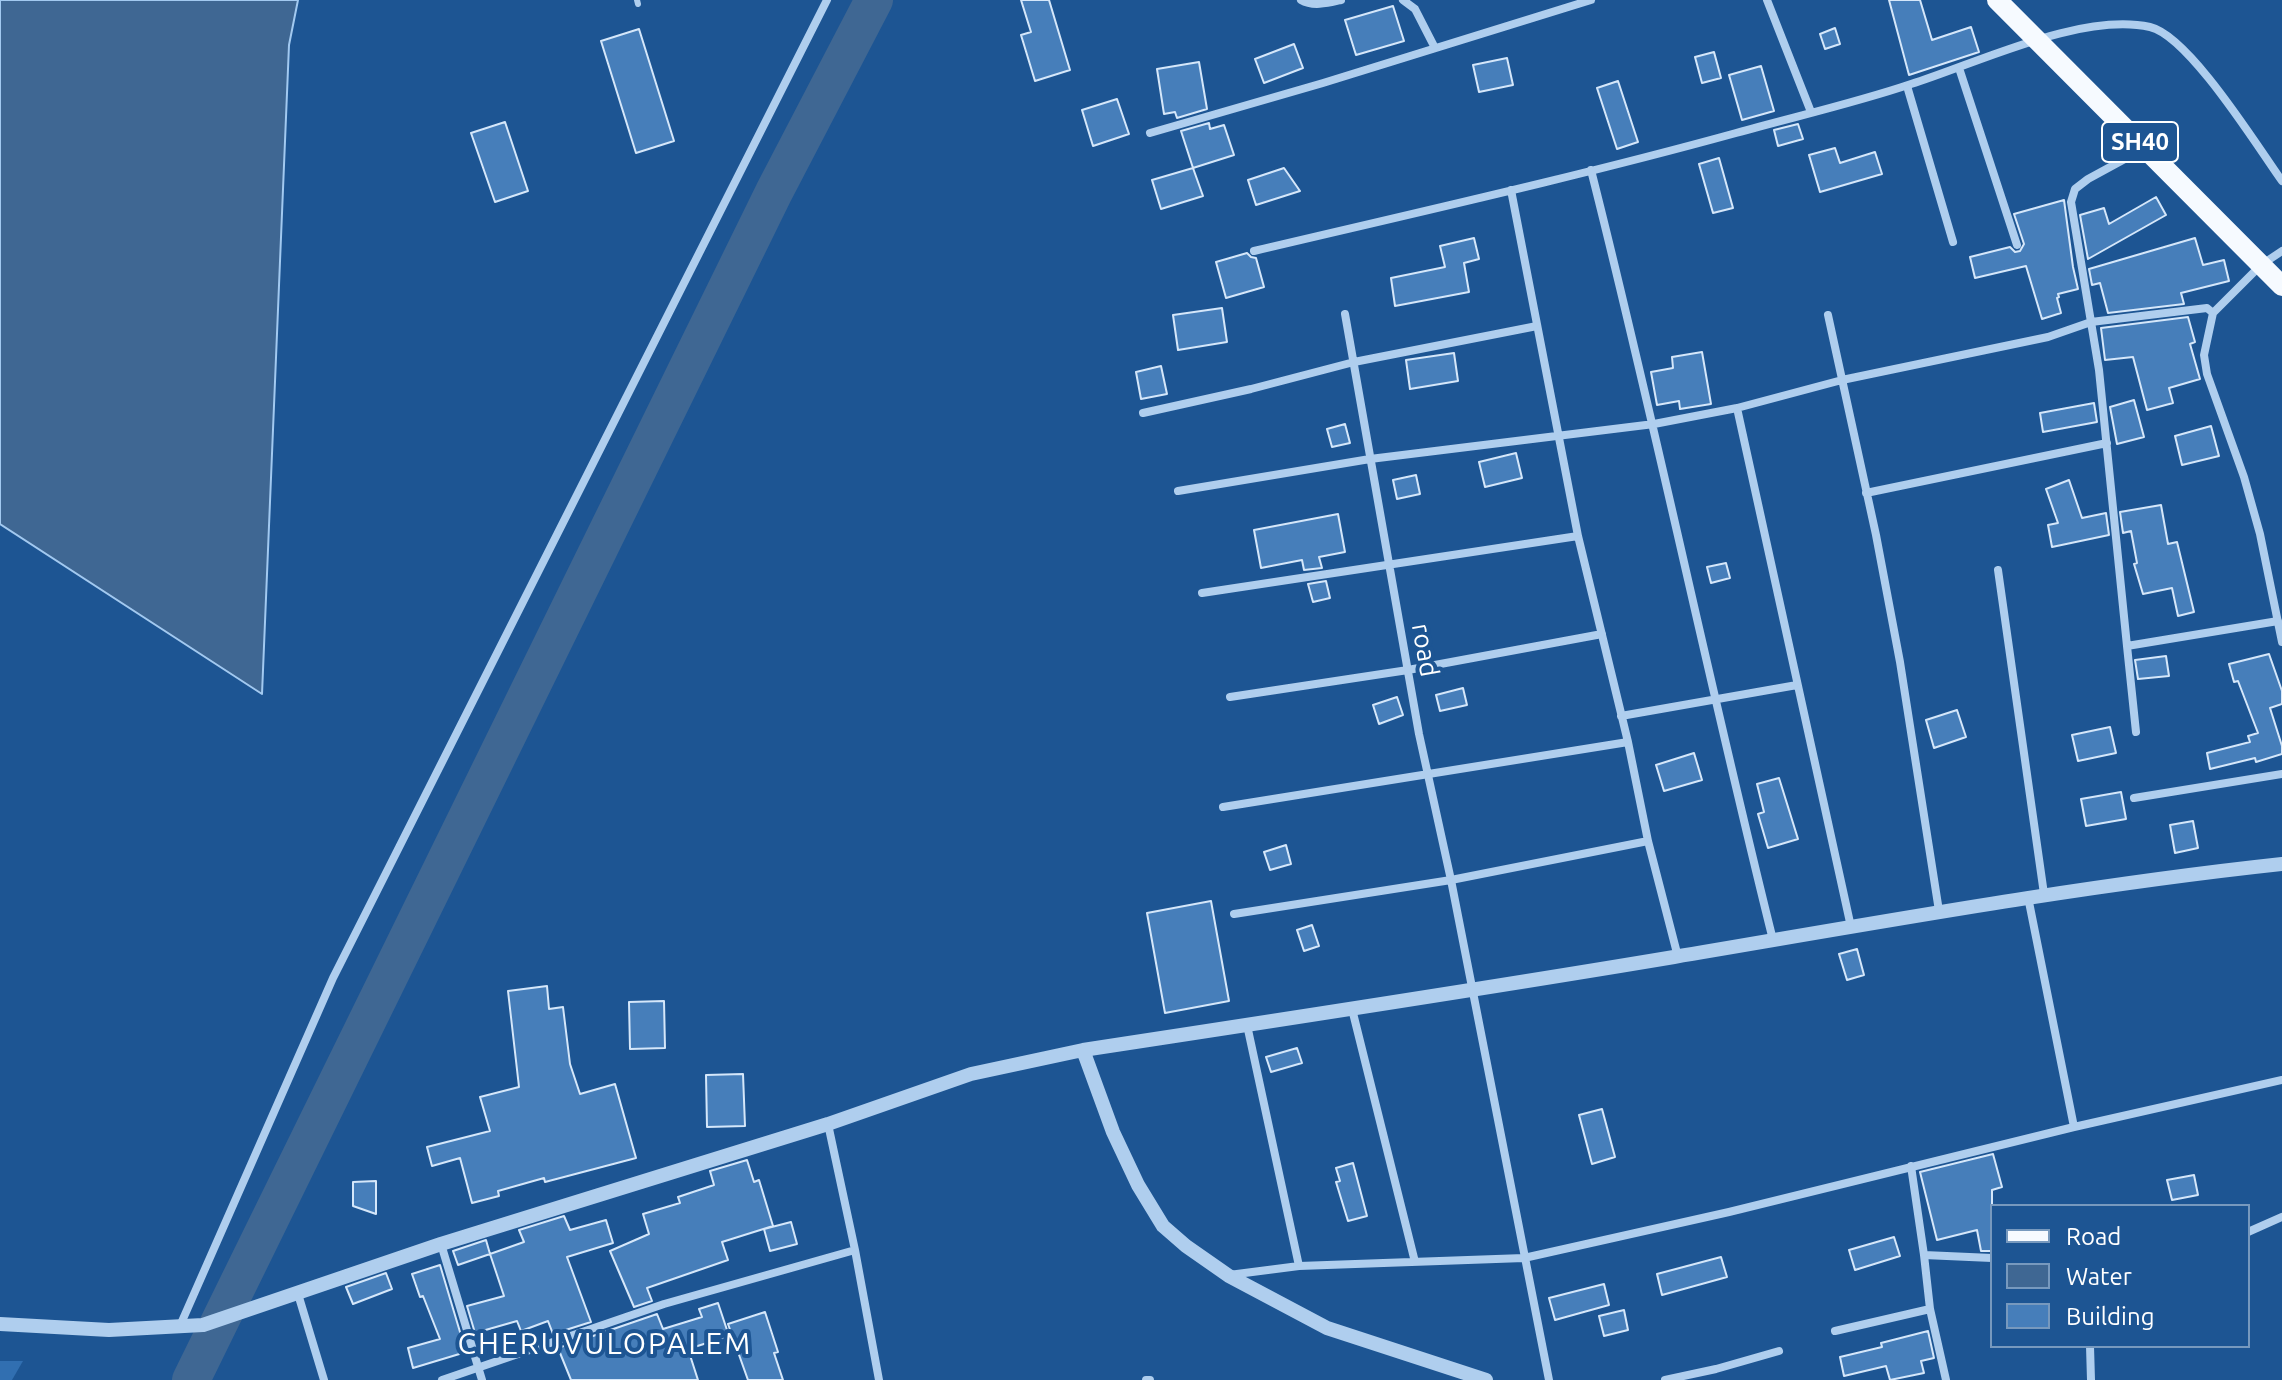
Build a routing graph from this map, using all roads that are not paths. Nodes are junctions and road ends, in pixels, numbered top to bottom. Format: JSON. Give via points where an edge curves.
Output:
{"nodes":[{"id":1,"x":827,"y":0,"type":"edge"},
{"id":2,"x":1301,"y":0,"type":"edge"},
{"id":3,"x":1341,"y":0,"type":"edge"},
{"id":4,"x":1403,"y":0,"type":"edge"},
{"id":5,"x":1591,"y":0,"type":"edge"},
{"id":6,"x":1767,"y":0,"type":"edge"},
{"id":7,"x":1997,"y":0,"type":"edge"},
{"id":8,"x":2039,"y":40,"type":"junction"},
{"id":9,"x":1435,"y":48,"type":"junction"},
{"id":10,"x":1959,"y":68,"type":"junction"},
{"id":11,"x":1907,"y":86,"type":"junction"},
{"id":12,"x":1811,"y":112,"type":"junction"},
{"id":13,"x":1150,"y":133,"type":"dead end"},
{"id":14,"x":2145,"y":148,"type":"junction"},
{"id":15,"x":1591,"y":170,"type":"junction"},
{"id":16,"x":2282,"y":181,"type":"edge"},
{"id":17,"x":1511,"y":190,"type":"junction"},
{"id":18,"x":1953,"y":242,"type":"dead end"},
{"id":19,"x":2017,"y":245,"type":"dead end"},
{"id":20,"x":1254,"y":251,"type":"dead end"},
{"id":21,"x":2282,"y":251,"type":"edge"},
{"id":22,"x":2261,"y":265,"type":"junction"},
{"id":23,"x":2282,"y":286,"type":"edge"},
{"id":24,"x":2213,"y":313,"type":"junction"},
{"id":25,"x":1345,"y":314,"type":"dead end"},
{"id":26,"x":1828,"y":315,"type":"dead end"},
{"id":27,"x":2091,"y":322,"type":"junction"},
{"id":28,"x":1537,"y":326,"type":"junction"},
{"id":29,"x":1354,"y":362,"type":"junction"},
{"id":30,"x":1842,"y":380,"type":"junction"},
{"id":31,"x":1737,"y":408,"type":"junction"},
{"id":32,"x":1143,"y":413,"type":"dead end"},
{"id":33,"x":1654,"y":424,"type":"junction"},
{"id":34,"x":1560,"y":437,"type":"junction"},
{"id":35,"x":2107,"y":443,"type":"junction"},
{"id":36,"x":1370,"y":459,"type":"junction"},
{"id":37,"x":1178,"y":491,"type":"dead end"},
{"id":38,"x":1866,"y":493,"type":"junction"},
{"id":39,"x":1578,"y":536,"type":"junction"},
{"id":40,"x":1389,"y":563,"type":"junction"},
{"id":41,"x":1998,"y":570,"type":"dead end"},
{"id":42,"x":1202,"y":593,"type":"dead end"},
{"id":43,"x":2278,"y":621,"type":"junction"},
{"id":44,"x":1602,"y":634,"type":"junction"},
{"id":45,"x":2282,"y":642,"type":"edge"},
{"id":46,"x":2127,"y":646,"type":"junction"},
{"id":47,"x":1408,"y":670,"type":"junction"},
{"id":48,"x":1797,"y":685,"type":"junction"},
{"id":49,"x":1230,"y":697,"type":"dead end"},
{"id":50,"x":1717,"y":699,"type":"junction"},
{"id":51,"x":1621,"y":716,"type":"junction"},
{"id":52,"x":2136,"y":732,"type":"dead end"},
{"id":53,"x":1628,"y":742,"type":"junction"},
{"id":54,"x":2282,"y":774,"type":"edge"},
{"id":55,"x":1428,"y":775,"type":"junction"},
{"id":56,"x":2134,"y":798,"type":"dead end"},
{"id":57,"x":1223,"y":807,"type":"dead end"},
{"id":58,"x":1648,"y":841,"type":"junction"},
{"id":59,"x":2282,"y":864,"type":"edge"},
{"id":60,"x":1451,"y":880,"type":"junction"},
{"id":61,"x":2044,"y":894,"type":"junction"},
{"id":62,"x":2028,"y":897,"type":"junction"},
{"id":63,"x":1939,"y":911,"type":"junction"},
{"id":64,"x":1234,"y":914,"type":"dead end"},
{"id":65,"x":1851,"y":927,"type":"junction"},
{"id":66,"x":1773,"y":940,"type":"junction"},
{"id":67,"x":1678,"y":957,"type":"junction"},
{"id":68,"x":1471,"y":991,"type":"junction"},
{"id":69,"x":1352,"y":1009,"type":"junction"},
{"id":70,"x":1247,"y":1025,"type":"junction"},
{"id":71,"x":1083,"y":1050,"type":"junction"},
{"id":72,"x":2282,"y":1080,"type":"edge"},
{"id":73,"x":828,"y":1124,"type":"junction"},
{"id":74,"x":2074,"y":1127,"type":"junction"},
{"id":75,"x":1911,"y":1166,"type":"junction"},
{"id":76,"x":2282,"y":1217,"type":"edge"},
{"id":77,"x":2250,"y":1231,"type":"edge"},
{"id":78,"x":441,"y":1244,"type":"junction"},
{"id":79,"x":855,"y":1250,"type":"junction"},
{"id":80,"x":1924,"y":1255,"type":"junction"},
{"id":81,"x":1524,"y":1258,"type":"junction"},
{"id":82,"x":1990,"y":1258,"type":"edge"},
{"id":83,"x":1415,"y":1262,"type":"junction"},
{"id":84,"x":1299,"y":1266,"type":"junction"},
{"id":85,"x":1229,"y":1276,"type":"junction"},
{"id":86,"x":298,"y":1294,"type":"junction"},
{"id":87,"x":1930,"y":1309,"type":"junction"},
{"id":88,"x":0,"y":1324,"type":"edge"},
{"id":89,"x":179,"y":1328,"type":"junction"},
{"id":90,"x":1835,"y":1331,"type":"dead end"},
{"id":91,"x":2090,"y":1348,"type":"edge"},
{"id":92,"x":1779,"y":1351,"type":"dead end"},
{"id":93,"x":479,"y":1369,"type":"junction"},
{"id":94,"x":324,"y":1380,"type":"edge"},
{"id":95,"x":442,"y":1380,"type":"edge"},
{"id":96,"x":482,"y":1380,"type":"edge"},
{"id":97,"x":879,"y":1380,"type":"edge"},
{"id":98,"x":1486,"y":1380,"type":"edge"},
{"id":99,"x":1549,"y":1380,"type":"edge"},
{"id":100,"x":1665,"y":1380,"type":"edge"},
{"id":101,"x":1946,"y":1380,"type":"edge"},
{"id":102,"x":2091,"y":1380,"type":"edge"}],
"edges":[{"from":1,"to":89,"type":"street","via":[[333,978]]},
{"from":2,"to":3,"type":"street"},
{"from":4,"to":9,"type":"street","via":[[1415,9]]},
{"from":5,"to":9,"type":"street"},
{"from":6,"to":12,"type":"street"},
{"from":7,"to":8,"type":"main road","number":"SH40"},
{"from":8,"to":10,"type":"street"},
{"from":8,"to":14,"type":"main road","number":"SH40"},
{"from":8,"to":16,"type":"street","via":[[2095,26],[2150,27],[2167,34],[2201,69]]},
{"from":9,"to":13,"type":"street"},
{"from":10,"to":11,"type":"street"},
{"from":10,"to":19,"type":"street"},
{"from":11,"to":12,"type":"street"},
{"from":11,"to":18,"type":"street"},
{"from":12,"to":15,"type":"street"},
{"from":14,"to":22,"type":"main road","number":"SH40"},
{"from":14,"to":27,"type":"street","via":[[2075,189],[2071,202]]},
{"from":15,"to":17,"type":"street"},
{"from":15,"to":33,"type":"street"},
{"from":17,"to":20,"type":"street"},
{"from":17,"to":28,"type":"street"},
{"from":21,"to":22,"type":"street"},
{"from":22,"to":23,"type":"main road","number":"SH40"},
{"from":22,"to":24,"type":"street"},
{"from":24,"to":27,"type":"street","via":[[2207,308]]},
{"from":24,"to":43,"type":"street","via":[[2204,355],[2207,374],[2256,520]]},
{"from":25,"to":29,"type":"street","name":"road"},
{"from":26,"to":30,"type":"street"},
{"from":27,"to":30,"type":"street","via":[[2048,337]]},
{"from":27,"to":35,"type":"street"},
{"from":28,"to":29,"type":"street"},
{"from":28,"to":34,"type":"street"},
{"from":29,"to":32,"type":"street"},
{"from":29,"to":36,"type":"street","name":"road"},
{"from":30,"to":31,"type":"street"},
{"from":30,"to":38,"type":"street"},
{"from":31,"to":33,"type":"street"},
{"from":31,"to":48,"type":"street"},
{"from":33,"to":34,"type":"street"},
{"from":33,"to":50,"type":"street"},
{"from":34,"to":36,"type":"street"},
{"from":34,"to":39,"type":"street"},
{"from":35,"to":38,"type":"street"},
{"from":35,"to":46,"type":"street"},
{"from":36,"to":37,"type":"street"},
{"from":36,"to":40,"type":"street","name":"road"},
{"from":38,"to":63,"type":"street","via":[[1900,662]]},
{"from":39,"to":40,"type":"street"},
{"from":39,"to":44,"type":"street"},
{"from":40,"to":42,"type":"street"},
{"from":40,"to":47,"type":"street","name":"road"},
{"from":41,"to":61,"type":"street"},
{"from":43,"to":45,"type":"street"},
{"from":43,"to":46,"type":"street"},
{"from":44,"to":47,"type":"street"},
{"from":44,"to":51,"type":"street"},
{"from":46,"to":52,"type":"street"},
{"from":47,"to":49,"type":"street"},
{"from":47,"to":55,"type":"street","name":"road"},
{"from":48,"to":50,"type":"street"},
{"from":48,"to":65,"type":"street"},
{"from":50,"to":51,"type":"street"},
{"from":50,"to":66,"type":"street"},
{"from":51,"to":53,"type":"street"},
{"from":53,"to":55,"type":"street"},
{"from":53,"to":58,"type":"street"},
{"from":54,"to":56,"type":"street"},
{"from":55,"to":57,"type":"street"},
{"from":55,"to":60,"type":"street","name":"road"},
{"from":58,"to":60,"type":"street"},
{"from":58,"to":67,"type":"street"},
{"from":59,"to":61,"type":"street"},
{"from":60,"to":64,"type":"street"},
{"from":60,"to":68,"type":"street","name":"road"},
{"from":61,"to":62,"type":"street"},
{"from":62,"to":63,"type":"street"},
{"from":62,"to":74,"type":"street"},
{"from":63,"to":65,"type":"street"},
{"from":65,"to":66,"type":"street"},
{"from":66,"to":67,"type":"street"},
{"from":67,"to":68,"type":"street"},
{"from":68,"to":69,"type":"street"},
{"from":68,"to":81,"type":"street","name":"road"},
{"from":69,"to":70,"type":"street"},
{"from":69,"to":83,"type":"street"},
{"from":70,"to":71,"type":"street"},
{"from":70,"to":84,"type":"street"},
{"from":71,"to":73,"type":"street","via":[[971,1074]]},
{"from":71,"to":85,"type":"street","via":[[1113,1132],[1163,1226]]},
{"from":72,"to":74,"type":"street"},
{"from":73,"to":78,"type":"street"},
{"from":73,"to":79,"type":"street"},
{"from":74,"to":75,"type":"street"},
{"from":75,"to":80,"type":"street"},
{"from":75,"to":81,"type":"street"},
{"from":76,"to":77,"type":"street"},
{"from":78,"to":86,"type":"street"},
{"from":78,"to":93,"type":"street"},
{"from":79,"to":93,"type":"street","via":[[664,1304]]},
{"from":79,"to":97,"type":"street"},
{"from":80,"to":82,"type":"street"},
{"from":80,"to":87,"type":"street"},
{"from":81,"to":83,"type":"street"},
{"from":81,"to":99,"type":"street","name":"road"},
{"from":83,"to":84,"type":"street"},
{"from":84,"to":85,"type":"street"},
{"from":85,"to":98,"type":"street","via":[[1327,1328]]},
{"from":86,"to":89,"type":"street"},
{"from":86,"to":94,"type":"street"},
{"from":87,"to":90,"type":"street"},
{"from":87,"to":101,"type":"street"},
{"from":88,"to":89,"type":"street"},
{"from":91,"to":102,"type":"street"},
{"from":92,"to":100,"type":"street"},
{"from":93,"to":95,"type":"street"},
{"from":93,"to":96,"type":"street"}]}
